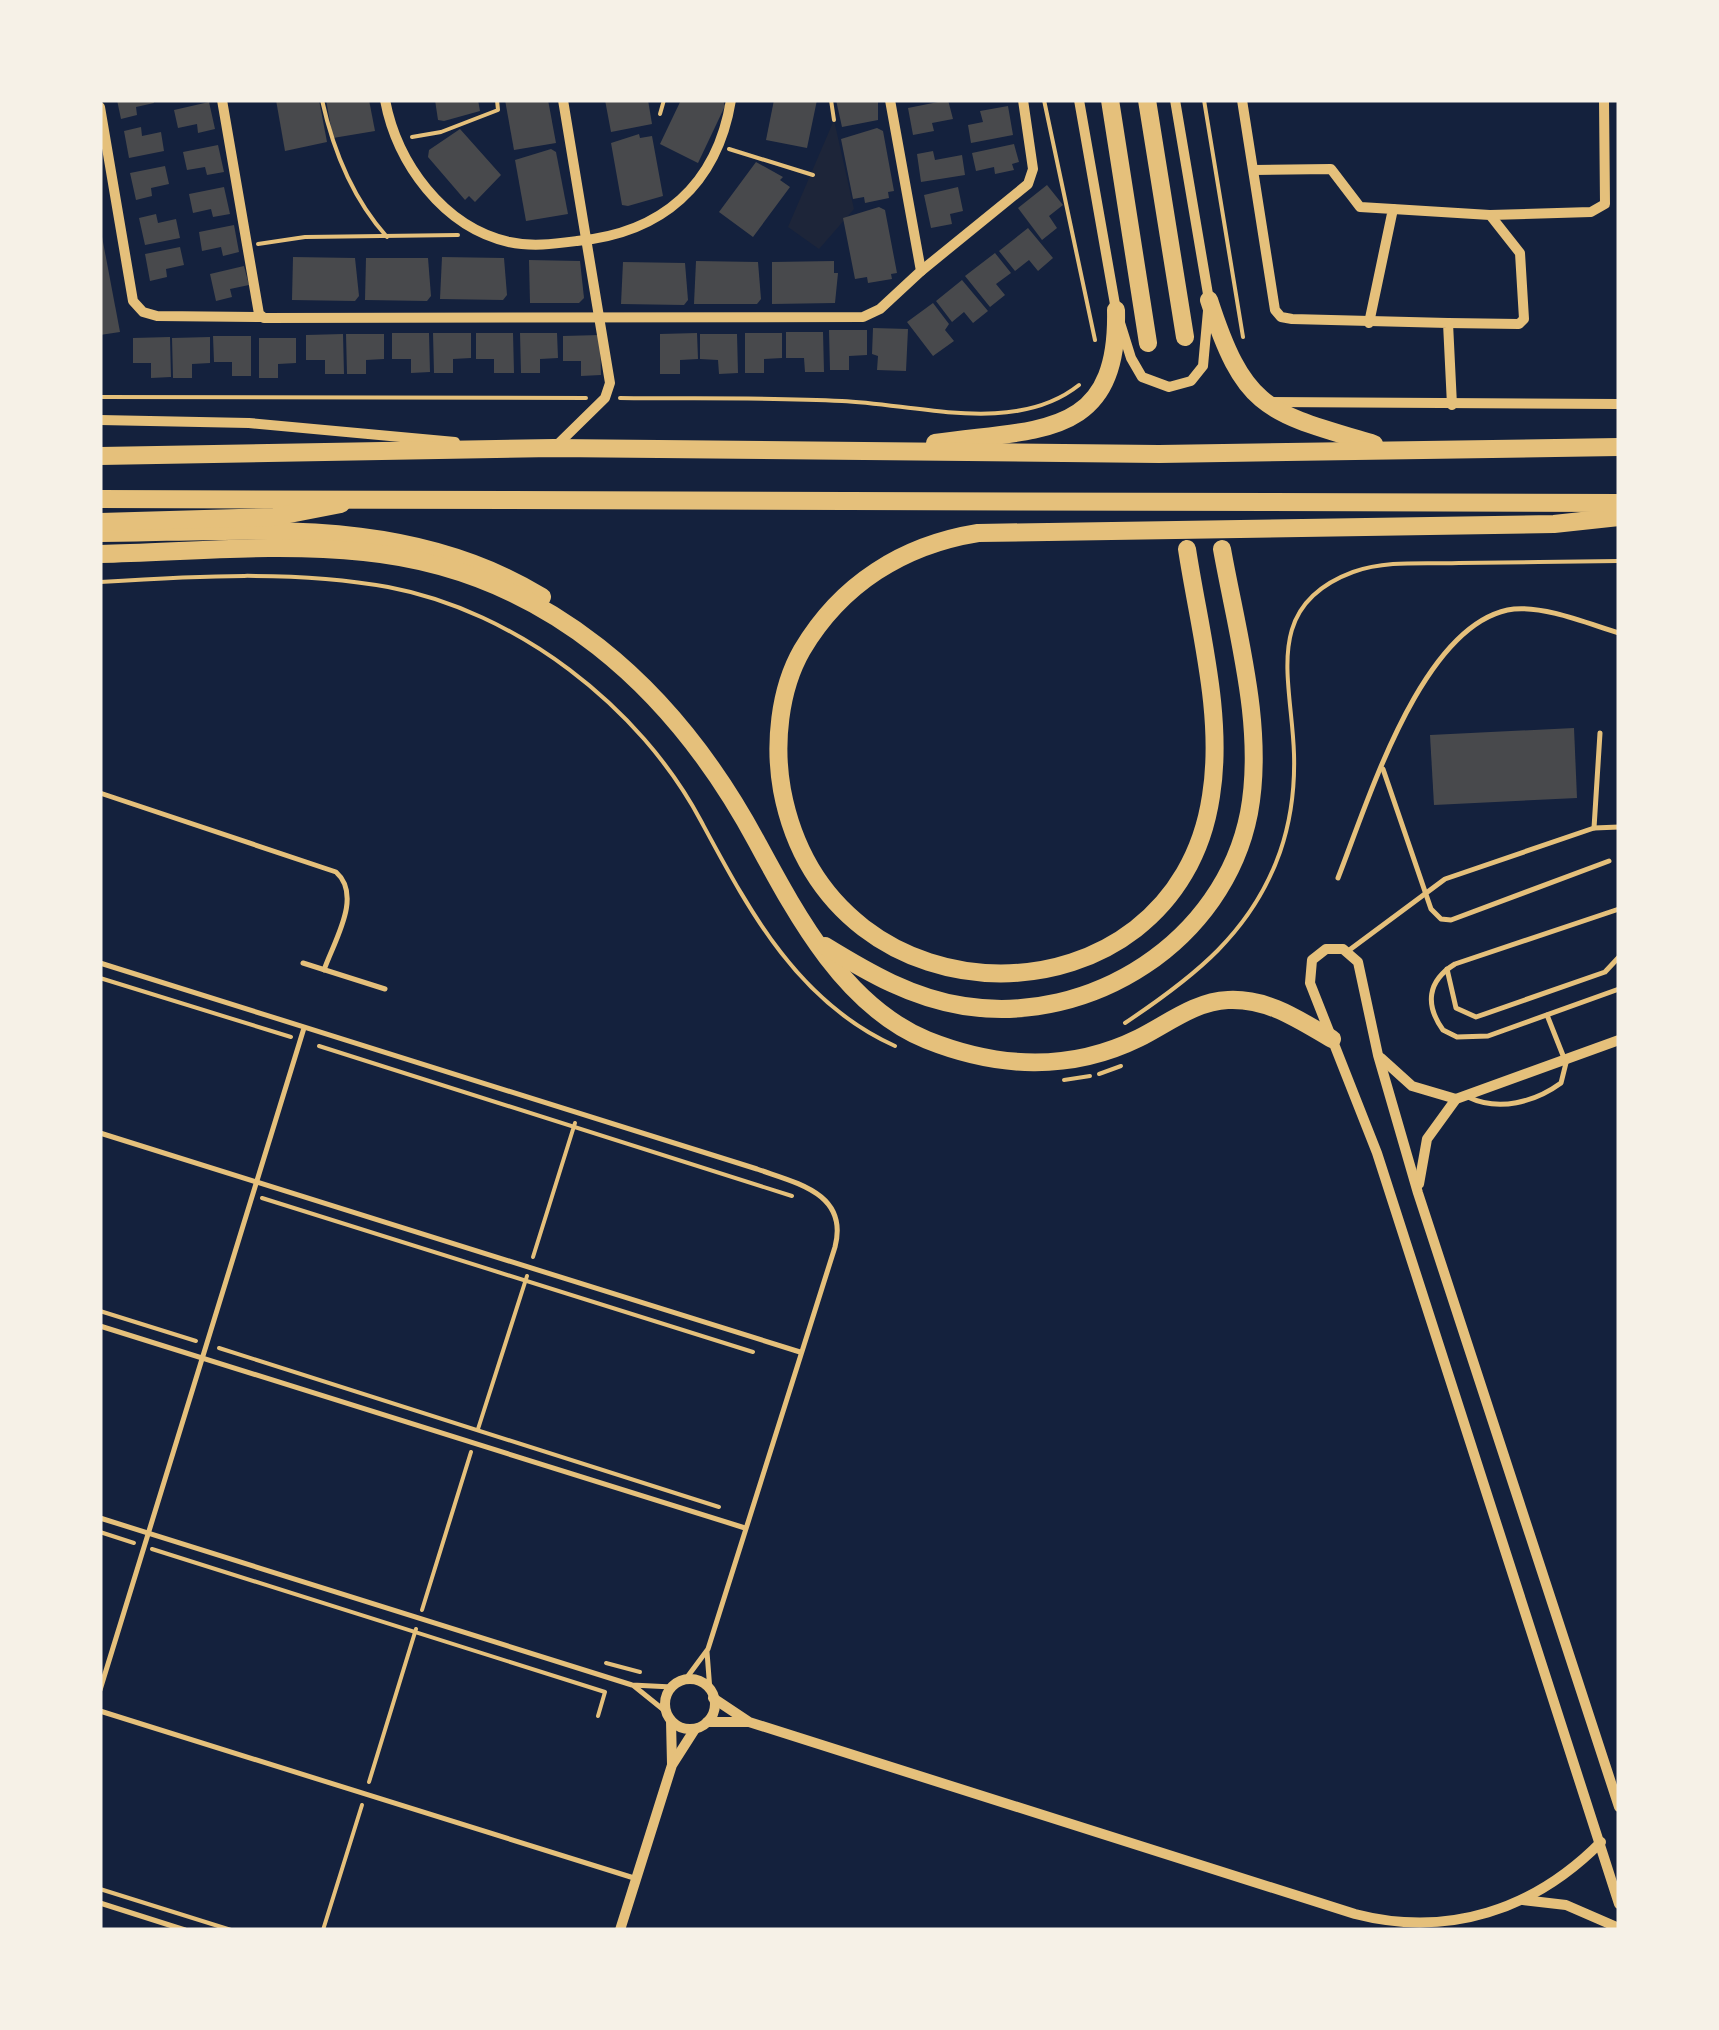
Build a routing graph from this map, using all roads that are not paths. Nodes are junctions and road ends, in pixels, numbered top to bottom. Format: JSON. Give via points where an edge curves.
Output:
{"nodes":[{"id":1,"x":222,"y":100,"type":"edge"},
{"id":2,"x":385,"y":100,"type":"edge"},
{"id":3,"x":563,"y":100,"type":"edge"},
{"id":4,"x":731,"y":100,"type":"edge"},
{"id":5,"x":890,"y":100,"type":"edge"},
{"id":6,"x":1023,"y":100,"type":"edge"},
{"id":7,"x":1079,"y":100,"type":"edge"},
{"id":8,"x":1110,"y":100,"type":"edge"},
{"id":9,"x":1147,"y":100,"type":"edge"},
{"id":10,"x":1174,"y":100,"type":"edge"},
{"id":11,"x":1242,"y":100,"type":"edge"},
{"id":12,"x":1604,"y":100,"type":"edge"},
{"id":13,"x":100,"y":107,"type":"edge"},
{"id":14,"x":1254,"y":170,"type":"junction"},
{"id":15,"x":1393,"y":209,"type":"junction"},
{"id":16,"x":1490,"y":215,"type":"junction"},
{"id":17,"x":586,"y":240,"type":"junction"},
{"id":18,"x":921,"y":271,"type":"junction"},
{"id":19,"x":1209,"y":300,"type":"junction"},
{"id":20,"x":1116,"y":310,"type":"junction"},
{"id":21,"x":601,"y":315,"type":"junction"},
{"id":22,"x":261,"y":317,"type":"junction"},
{"id":23,"x":1369,"y":323,"type":"junction"},
{"id":24,"x":1448,"y":323,"type":"junction"},
{"id":25,"x":1185,"y":337,"type":"dead end"},
{"id":26,"x":1148,"y":344,"type":"dead end"},
{"id":27,"x":1263,"y":401,"type":"junction"},
{"id":28,"x":1619,"y":404,"type":"edge"},
{"id":29,"x":1452,"y":405,"type":"junction"},
{"id":30,"x":100,"y":420,"type":"edge"},
{"id":31,"x":1619,"y":447,"type":"edge"},
{"id":32,"x":520,"y":448,"type":"junction"},
{"id":33,"x":554,"y":448,"type":"junction"},
{"id":34,"x":880,"y":450,"type":"junction"},
{"id":35,"x":1394,"y":450,"type":"junction"},
{"id":36,"x":100,"y":456,"type":"edge"},
{"id":37,"x":100,"y":499,"type":"edge"},
{"id":38,"x":356,"y":499,"type":"junction"},
{"id":39,"x":1619,"y":503,"type":"edge"},
{"id":40,"x":1619,"y":517,"type":"edge"},
{"id":41,"x":100,"y":522,"type":"edge"},
{"id":42,"x":100,"y":533,"type":"edge"},
{"id":43,"x":1187,"y":549,"type":"dead end"},
{"id":44,"x":1222,"y":549,"type":"dead end"},
{"id":45,"x":100,"y":554,"type":"edge"},
{"id":46,"x":1619,"y":634,"type":"edge"},
{"id":47,"x":605,"y":650,"type":"junction"},
{"id":48,"x":1600,"y":732,"type":"dead end"},
{"id":49,"x":1383,"y":767,"type":"junction"},
{"id":50,"x":100,"y":793,"type":"edge"},
{"id":51,"x":1619,"y":827,"type":"edge"},
{"id":52,"x":1594,"y":828,"type":"junction"},
{"id":53,"x":1609,"y":861,"type":"dead end"},
{"id":54,"x":1338,"y":878,"type":"dead end"},
{"id":55,"x":1426,"y":892,"type":"junction"},
{"id":56,"x":1618,"y":909,"type":"edge"},
{"id":57,"x":1619,"y":916,"type":"edge"},
{"id":58,"x":820,"y":943,"type":"junction"},
{"id":59,"x":1348,"y":951,"type":"junction"},
{"id":60,"x":1619,"y":957,"type":"edge"},
{"id":61,"x":100,"y":963,"type":"edge"},
{"id":62,"x":303,"y":964,"type":"dead end"},
{"id":63,"x":1447,"y":969,"type":"junction"},
{"id":64,"x":324,"y":970,"type":"junction"},
{"id":65,"x":1619,"y":989,"type":"edge"},
{"id":66,"x":385,"y":990,"type":"dead end"},
{"id":67,"x":1547,"y":1016,"type":"junction"},
{"id":68,"x":304,"y":1028,"type":"junction"},
{"id":69,"x":1332,"y":1039,"type":"junction"},
{"id":70,"x":1619,"y":1040,"type":"edge"},
{"id":71,"x":1378,"y":1054,"type":"junction"},
{"id":72,"x":1564,"y":1057,"type":"junction"},
{"id":73,"x":1461,"y":1098,"type":"junction"},
{"id":74,"x":100,"y":1133,"type":"edge"},
{"id":75,"x":259,"y":1182,"type":"junction"},
{"id":76,"x":1418,"y":1193,"type":"junction"},
{"id":77,"x":100,"y":1326,"type":"edge"},
{"id":78,"x":800,"y":1352,"type":"junction"},
{"id":79,"x":204,"y":1359,"type":"junction"},
{"id":80,"x":100,"y":1518,"type":"edge"},
{"id":81,"x":745,"y":1528,"type":"junction"},
{"id":82,"x":150,"y":1534,"type":"junction"},
{"id":83,"x":708,"y":1649,"type":"junction"},
{"id":84,"x":685,"y":1680,"type":"junction"},
{"id":85,"x":632,"y":1685,"type":"junction"},
{"id":86,"x":672,"y":1687,"type":"junction"},
{"id":87,"x":100,"y":1690,"type":"edge"},
{"id":88,"x":712,"y":1694,"type":"junction"},
{"id":89,"x":100,"y":1711,"type":"edge"},
{"id":90,"x":668,"y":1716,"type":"junction"},
{"id":91,"x":707,"y":1722,"type":"junction"},
{"id":92,"x":749,"y":1722,"type":"junction"},
{"id":93,"x":695,"y":1729,"type":"junction"},
{"id":94,"x":672,"y":1765,"type":"junction"},
{"id":95,"x":1619,"y":1806,"type":"edge"},
{"id":96,"x":1601,"y":1842,"type":"junction"},
{"id":97,"x":636,"y":1878,"type":"junction"},
{"id":98,"x":1522,"y":1900,"type":"junction"},
{"id":99,"x":100,"y":1903,"type":"edge"},
{"id":100,"x":1619,"y":1904,"type":"edge"},
{"id":101,"x":1619,"y":1928,"type":"edge"},
{"id":102,"x":185,"y":1930,"type":"edge"},
{"id":103,"x":620,"y":1930,"type":"edge"}],
"edges":[{"from":1,"to":22,"type":"street"},
{"from":2,"to":17,"type":"street","via":[[395,140],[416,176],[461,219],[523,244]]},
{"from":3,"to":17,"type":"street"},
{"from":4,"to":17,"type":"street","via":[[710,169],[677,206],[634,230]]},
{"from":5,"to":18,"type":"street"},
{"from":6,"to":18,"type":"street","via":[[1031,180]]},
{"from":7,"to":20,"type":"street"},
{"from":8,"to":26,"type":"main road"},
{"from":9,"to":25,"type":"main road"},
{"from":10,"to":19,"type":"street"},
{"from":11,"to":14,"type":"street"},
{"from":12,"to":16,"type":"street","via":[[1604,204],[1591,212]]},
{"from":13,"to":22,"type":"street","via":[[133,301],[158,316]]},
{"from":14,"to":15,"type":"street","via":[[1330,169],[1360,207]]},
{"from":14,"to":23,"type":"street","via":[[1281,317]]},
{"from":15,"to":16,"type":"street"},
{"from":15,"to":23,"type":"street"},
{"from":16,"to":24,"type":"street","via":[[1520,253],[1524,319]]},
{"from":17,"to":21,"type":"street"},
{"from":18,"to":21,"type":"street","via":[[863,317]]},
{"from":19,"to":20,"type":"street","via":[[1202,366],[1191,381],[1169,388],[1135,368]]},
{"from":19,"to":27,"type":"main road","via":[[1234,370]]},
{"from":20,"to":34,"type":"main road","via":[[1117,341],[1106,384],[1073,418]]},
{"from":21,"to":22,"type":"street"},
{"from":21,"to":33,"type":"street","via":[[610,368],[604,398]]},
{"from":23,"to":24,"type":"street"},
{"from":24,"to":29,"type":"street"},
{"from":27,"to":29,"type":"street"},
{"from":27,"to":35,"type":"main road","via":[[1308,424]]},
{"from":28,"to":29,"type":"street"},
{"from":30,"to":32,"type":"street","via":[[249,424]]},
{"from":31,"to":35,"type":"main road"},
{"from":32,"to":33,"type":"main road"},
{"from":32,"to":36,"type":"main road"},
{"from":33,"to":34,"type":"main road"},
{"from":34,"to":35,"type":"main road"},
{"from":37,"to":38,"type":"main road"},
{"from":38,"to":39,"type":"main road"},
{"from":38,"to":41,"type":"main road","via":[[274,516]]},
{"from":40,"to":43,"type":"main road","via":[[1554,524],[978,533],[927,545],[884,565],[842,598],[798,656],[778,750],[784,800],[812,872],[867,932],[934,966],[1012,974],[1090,954],[1155,910],[1198,844],[1212,794],[1208,681]]},
{"from":42,"to":47,"type":"main road","via":[[352,534],[409,541],[514,580],[591,628]]},
{"from":44,"to":58,"type":"main road","via":[[1254,779],[1230,869],[1188,930],[1151,961],[1099,990],[1003,1009],[926,998]]},
{"from":45,"to":47,"type":"main road","via":[[346,550],[428,562],[513,594]]},
{"from":46,"to":49,"type":"lane","via":[[1528,610],[1492,616],[1426,675]]},
{"from":47,"to":58,"type":"main road","via":[[700,748]]},
{"from":48,"to":52,"type":"lane"},
{"from":49,"to":54,"type":"lane"},
{"from":49,"to":55,"type":"lane"},
{"from":50,"to":64,"type":"lane","via":[[336,872],[349,896]]},
{"from":51,"to":52,"type":"lane"},
{"from":52,"to":55,"type":"lane","via":[[1445,879]]},
{"from":53,"to":55,"type":"lane","via":[[1451,920],[1433,914]]},
{"from":55,"to":59,"type":"lane"},
{"from":56,"to":57,"type":"lane"},
{"from":56,"to":63,"type":"lane"},
{"from":58,"to":69,"type":"main road","via":[[882,1015],[945,1046],[1022,1063],[1114,1049],[1202,1005],[1228,1000],[1277,1008]]},
{"from":59,"to":69,"type":"street","via":[[1320,952],[1309,971]]},
{"from":59,"to":71,"type":"street","via":[[1360,970]]},
{"from":60,"to":63,"type":"lane","via":[[1605,972],[1476,1016],[1456,1008]]},
{"from":61,"to":68,"type":"lane"},
{"from":62,"to":64,"type":"lane"},
{"from":63,"to":67,"type":"lane","via":[[1430,1003],[1443,1030],[1457,1037],[1488,1036]]},
{"from":64,"to":66,"type":"lane"},
{"from":65,"to":67,"type":"lane"},
{"from":67,"to":72,"type":"lane"},
{"from":68,"to":75,"type":"lane"},
{"from":68,"to":78,"type":"lane","via":[[818,1192],[829,1202],[838,1235]]},
{"from":69,"to":96,"type":"street","via":[[1377,1153]]},
{"from":70,"to":72,"type":"street"},
{"from":71,"to":73,"type":"street","via":[[1412,1086]]},
{"from":71,"to":76,"type":"street"},
{"from":72,"to":73,"type":"street"},
{"from":72,"to":73,"type":"lane","via":[[1561,1082],[1534,1098],[1490,1104]]},
{"from":73,"to":76,"type":"street","via":[[1427,1139]]},
{"from":74,"to":75,"type":"lane"},
{"from":75,"to":78,"type":"lane"},
{"from":75,"to":79,"type":"lane"},
{"from":76,"to":95,"type":"street"},
{"from":77,"to":79,"type":"lane"},
{"from":78,"to":81,"type":"lane"},
{"from":79,"to":81,"type":"lane"},
{"from":79,"to":82,"type":"lane"},
{"from":80,"to":82,"type":"lane"},
{"from":81,"to":83,"type":"lane"},
{"from":82,"to":85,"type":"lane"},
{"from":82,"to":87,"type":"lane"},
{"from":83,"to":84,"type":"lane"},
{"from":83,"to":88,"type":"lane"},
{"from":84,"to":86,"type":"street"},
{"from":84,"to":88,"type":"street"},
{"from":85,"to":86,"type":"lane"},
{"from":85,"to":90,"type":"lane"},
{"from":86,"to":90,"type":"street"},
{"from":88,"to":91,"type":"street"},
{"from":88,"to":92,"type":"street"},
{"from":89,"to":97,"type":"lane"},
{"from":90,"to":93,"type":"street"},
{"from":90,"to":94,"type":"street"},
{"from":91,"to":92,"type":"street"},
{"from":91,"to":93,"type":"street"},
{"from":92,"to":98,"type":"street","via":[[1380,1920],[1441,1925]]},
{"from":93,"to":94,"type":"street"},
{"from":94,"to":97,"type":"street"},
{"from":96,"to":98,"type":"street"},
{"from":96,"to":100,"type":"street"},
{"from":97,"to":103,"type":"street"},
{"from":98,"to":101,"type":"street","via":[[1566,1906]]},
{"from":99,"to":102,"type":"lane"}]}
